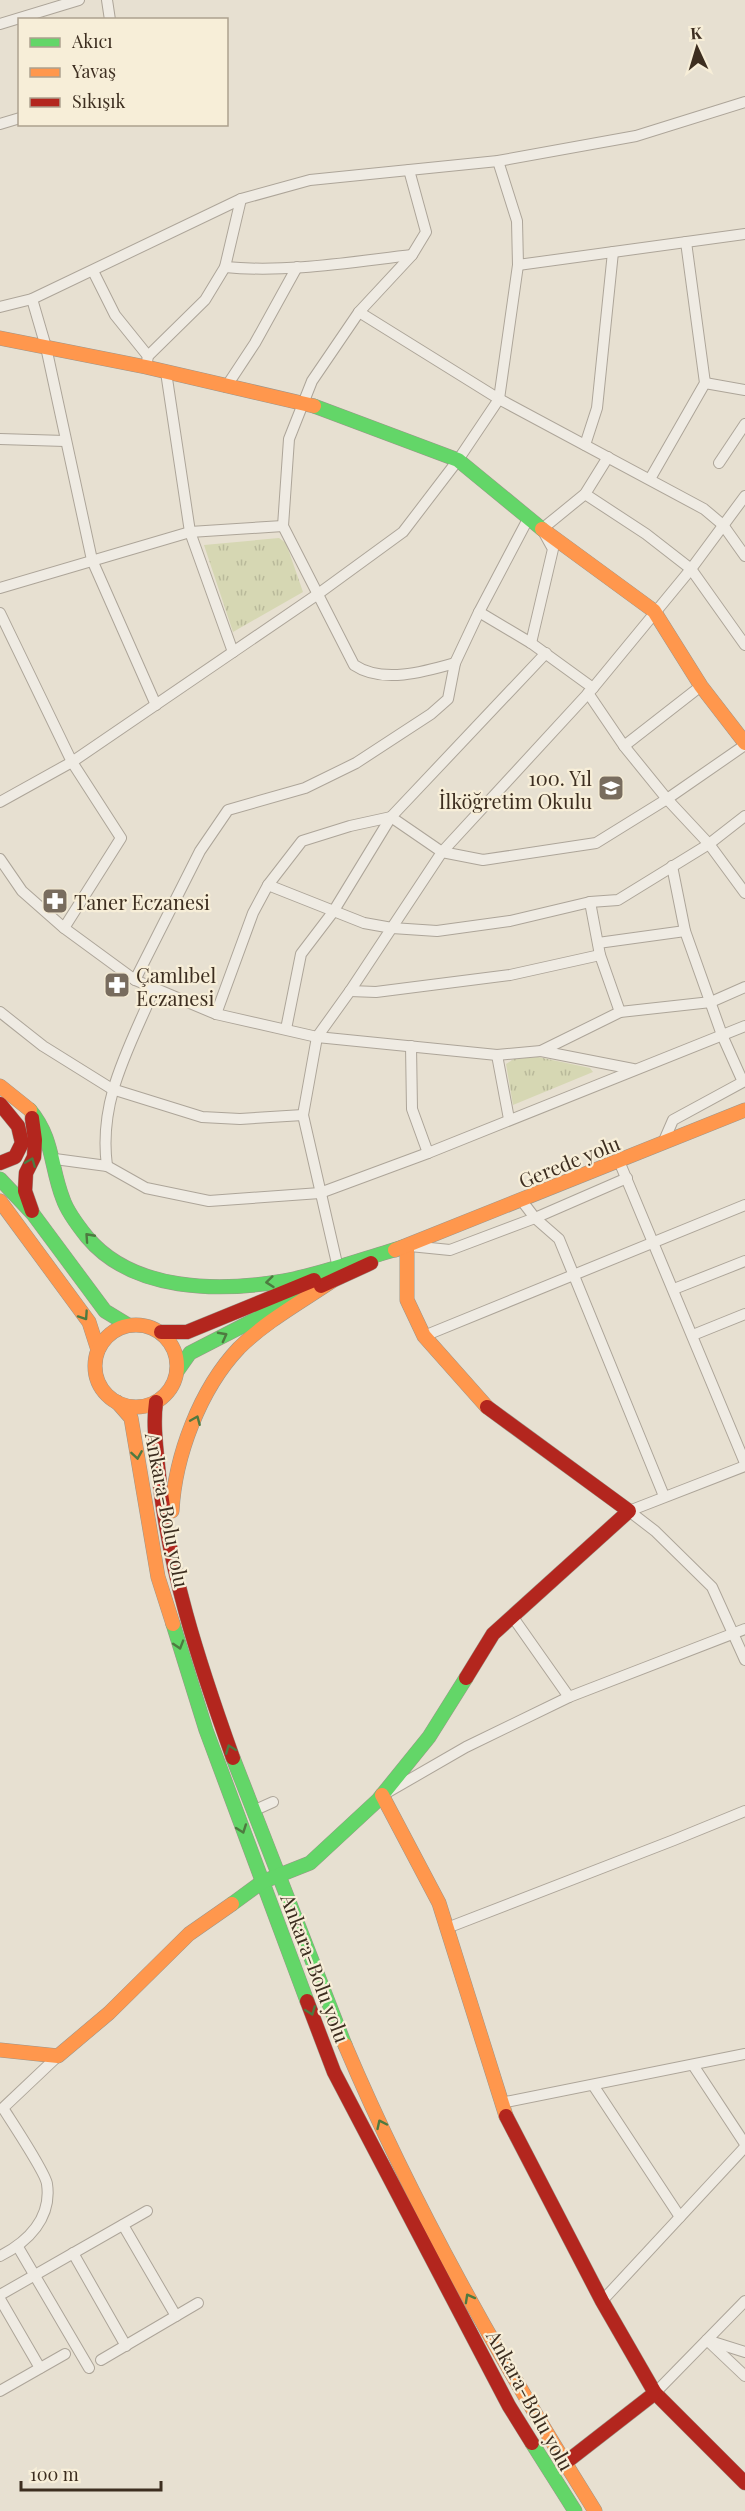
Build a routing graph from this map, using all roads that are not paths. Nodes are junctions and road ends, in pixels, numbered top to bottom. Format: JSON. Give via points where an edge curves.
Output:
{"nodes":[{"id":1,"x":79,"y":0,"type":"edge"},
{"id":2,"x":108,"y":0,"type":"edge"},
{"id":3,"x":45,"y":15,"type":"edge"},
{"id":4,"x":30,"y":18,"type":"edge"},
{"id":5,"x":110,"y":18,"type":"edge"},
{"id":6,"x":18,"y":20,"type":"edge"},
{"id":7,"x":0,"y":24,"type":"edge"},
{"id":8,"x":745,"y":102,"type":"edge"},
{"id":9,"x":18,"y":119,"type":"edge"},
{"id":10,"x":0,"y":124,"type":"edge"},
{"id":11,"x":498,"y":161,"type":"junction"},
{"id":12,"x":409,"y":170,"type":"junction"},
{"id":13,"x":241,"y":199,"type":"junction"},
{"id":14,"x":745,"y":234,"type":"edge"},
{"id":15,"x":686,"y":242,"type":"junction"},
{"id":16,"x":613,"y":252,"type":"junction"},
{"id":17,"x":412,"y":255,"type":"junction"},
{"id":18,"x":518,"y":265,"type":"junction"},
{"id":19,"x":225,"y":267,"type":"junction"},
{"id":20,"x":297,"y":267,"type":"junction"},
{"id":21,"x":93,"y":271,"type":"junction"},
{"id":22,"x":32,"y":299,"type":"junction"},
{"id":23,"x":0,"y":307,"type":"edge"},
{"id":24,"x":359,"y":312,"type":"junction"},
{"id":25,"x":0,"y":338,"type":"edge"},
{"id":26,"x":46,"y":347,"type":"junction"},
{"id":27,"x":147,"y":361,"type":"junction"},
{"id":28,"x":166,"y":372,"type":"junction"},
{"id":29,"x":705,"y":383,"type":"junction"},
{"id":30,"x":226,"y":387,"type":"junction"},
{"id":31,"x":745,"y":390,"type":"edge"},
{"id":32,"x":499,"y":399,"type":"junction"},
{"id":33,"x":304,"y":403,"type":"junction"},
{"id":34,"x":745,"y":424,"type":"edge"},
{"id":35,"x":0,"y":439,"type":"edge"},
{"id":36,"x":65,"y":441,"type":"junction"},
{"id":37,"x":585,"y":445,"type":"junction"},
{"id":38,"x":608,"y":457,"type":"junction"},
{"id":39,"x":458,"y":460,"type":"junction"},
{"id":40,"x":719,"y":463,"type":"dead end"},
{"id":41,"x":650,"y":479,"type":"junction"},
{"id":42,"x":585,"y":494,"type":"junction"},
{"id":43,"x":745,"y":496,"type":"edge"},
{"id":44,"x":528,"y":519,"type":"junction"},
{"id":45,"x":723,"y":525,"type":"junction"},
{"id":46,"x":283,"y":526,"type":"junction"},
{"id":47,"x":542,"y":529,"type":"junction"},
{"id":48,"x":190,"y":532,"type":"junction"},
{"id":49,"x":745,"y":556,"type":"edge"},
{"id":50,"x":92,"y":560,"type":"junction"},
{"id":51,"x":690,"y":569,"type":"junction"},
{"id":52,"x":0,"y":588,"type":"edge"},
{"id":53,"x":318,"y":594,"type":"junction"},
{"id":54,"x":479,"y":612,"type":"junction"},
{"id":55,"x":654,"y":612,"type":"junction"},
{"id":56,"x":0,"y":613,"type":"edge"},
{"id":57,"x":531,"y":643,"type":"junction"},
{"id":58,"x":745,"y":645,"type":"edge"},
{"id":59,"x":233,"y":652,"type":"junction"},
{"id":60,"x":546,"y":653,"type":"junction"},
{"id":61,"x":455,"y":663,"type":"junction"},
{"id":62,"x":701,"y":686,"type":"junction"},
{"id":63,"x":591,"y":691,"type":"junction"},
{"id":64,"x":156,"y":705,"type":"junction"},
{"id":65,"x":745,"y":744,"type":"edge"},
{"id":66,"x":624,"y":746,"type":"junction"},
{"id":67,"x":72,"y":762,"type":"junction"},
{"id":68,"x":667,"y":799,"type":"junction"},
{"id":69,"x":0,"y":802,"type":"edge"},
{"id":70,"x":745,"y":816,"type":"edge"},
{"id":71,"x":391,"y":817,"type":"junction"},
{"id":72,"x":709,"y":844,"type":"junction"},
{"id":73,"x":442,"y":852,"type":"junction"},
{"id":74,"x":0,"y":859,"type":"edge"},
{"id":75,"x":672,"y":866,"type":"junction"},
{"id":76,"x":268,"y":885,"type":"junction"},
{"id":77,"x":745,"y":893,"type":"edge"},
{"id":78,"x":590,"y":902,"type":"junction"},
{"id":79,"x":333,"y":912,"type":"junction"},
{"id":80,"x":64,"y":928,"type":"junction"},
{"id":81,"x":392,"y":928,"type":"junction"},
{"id":82,"x":686,"y":931,"type":"junction"},
{"id":83,"x":598,"y":943,"type":"junction"},
{"id":84,"x":600,"y":955,"type":"junction"},
{"id":85,"x":135,"y":980,"type":"junction"},
{"id":86,"x":155,"y":987,"type":"junction"},
{"id":87,"x":745,"y":987,"type":"edge"},
{"id":88,"x":350,"y":991,"type":"junction"},
{"id":89,"x":711,"y":1002,"type":"junction"},
{"id":90,"x":0,"y":1012,"type":"edge"},
{"id":91,"x":620,"y":1012,"type":"junction"},
{"id":92,"x":216,"y":1014,"type":"junction"},
{"id":93,"x":745,"y":1026,"type":"edge"},
{"id":94,"x":286,"y":1029,"type":"junction"},
{"id":95,"x":722,"y":1035,"type":"junction"},
{"id":96,"x":317,"y":1037,"type":"junction"},
{"id":97,"x":411,"y":1046,"type":"junction"},
{"id":98,"x":541,"y":1051,"type":"junction"},
{"id":99,"x":496,"y":1055,"type":"junction"},
{"id":100,"x":633,"y":1069,"type":"junction"},
{"id":101,"x":0,"y":1086,"type":"edge"},
{"id":102,"x":112,"y":1089,"type":"junction"},
{"id":103,"x":0,"y":1104,"type":"edge"},
{"id":104,"x":30,"y":1110,"type":"junction"},
{"id":105,"x":745,"y":1110,"type":"edge"},
{"id":106,"x":303,"y":1114,"type":"junction"},
{"id":107,"x":509,"y":1119,"type":"junction"},
{"id":108,"x":662,"y":1144,"type":"junction"},
{"id":109,"x":428,"y":1153,"type":"junction"},
{"id":110,"x":55,"y":1159,"type":"junction"},
{"id":111,"x":619,"y":1161,"type":"junction"},
{"id":112,"x":0,"y":1163,"type":"edge"},
{"id":113,"x":107,"y":1166,"type":"junction"},
{"id":114,"x":627,"y":1178,"type":"junction"},
{"id":115,"x":0,"y":1179,"type":"edge"},
{"id":116,"x":320,"y":1193,"type":"junction"},
{"id":117,"x":0,"y":1201,"type":"edge"},
{"id":118,"x":522,"y":1201,"type":"junction"},
{"id":119,"x":745,"y":1205,"type":"edge"},
{"id":120,"x":33,"y":1214,"type":"junction"},
{"id":121,"x":535,"y":1218,"type":"junction"},
{"id":122,"x":654,"y":1242,"type":"junction"},
{"id":123,"x":407,"y":1246,"type":"junction"},
{"id":124,"x":745,"y":1261,"type":"edge"},
{"id":125,"x":337,"y":1274,"type":"junction"},
{"id":126,"x":574,"y":1275,"type":"junction"},
{"id":127,"x":674,"y":1289,"type":"junction"},
{"id":128,"x":745,"y":1314,"type":"edge"},
{"id":129,"x":128,"y":1325,"type":"junction"},
{"id":130,"x":161,"y":1332,"type":"junction"},
{"id":131,"x":693,"y":1335,"type":"junction"},
{"id":132,"x":424,"y":1336,"type":"junction"},
{"id":133,"x":98,"y":1350,"type":"junction"},
{"id":134,"x":178,"y":1370,"type":"junction"},
{"id":135,"x":117,"y":1402,"type":"junction"},
{"id":136,"x":156,"y":1402,"type":"junction"},
{"id":137,"x":745,"y":1464,"type":"edge"},
{"id":138,"x":664,"y":1496,"type":"junction"},
{"id":139,"x":629,"y":1511,"type":"junction"},
{"id":140,"x":173,"y":1559,"type":"junction"},
{"id":141,"x":512,"y":1616,"type":"junction"},
{"id":142,"x":745,"y":1629,"type":"edge"},
{"id":143,"x":734,"y":1634,"type":"junction"},
{"id":144,"x":745,"y":1660,"type":"edge"},
{"id":145,"x":568,"y":1697,"type":"junction"},
{"id":146,"x":382,"y":1795,"type":"junction"},
{"id":147,"x":273,"y":1802,"type":"dead end"},
{"id":148,"x":253,"y":1811,"type":"junction"},
{"id":149,"x":745,"y":1811,"type":"edge"},
{"id":150,"x":278,"y":1876,"type":"junction"},
{"id":151,"x":262,"y":1882,"type":"junction"},
{"id":152,"x":447,"y":1928,"type":"junction"},
{"id":153,"x":0,"y":2050,"type":"edge"},
{"id":154,"x":745,"y":2054,"type":"edge"},
{"id":155,"x":58,"y":2056,"type":"junction"},
{"id":156,"x":693,"y":2065,"type":"junction"},
{"id":157,"x":593,"y":2085,"type":"junction"},
{"id":158,"x":501,"y":2103,"type":"junction"},
{"id":159,"x":2,"y":2105,"type":"edge"},
{"id":160,"x":745,"y":2146,"type":"edge"},
{"id":161,"x":147,"y":2211,"type":"dead end"},
{"id":162,"x":680,"y":2217,"type":"junction"},
{"id":163,"x":123,"y":2225,"type":"junction"},
{"id":164,"x":18,"y":2247,"type":"junction"},
{"id":165,"x":73,"y":2253,"type":"junction"},
{"id":166,"x":0,"y":2256,"type":"edge"},
{"id":167,"x":34,"y":2275,"type":"junction"},
{"id":168,"x":0,"y":2297,"type":"edge"},
{"id":169,"x":602,"y":2301,"type":"junction"},
{"id":170,"x":745,"y":2301,"type":"edge"},
{"id":171,"x":198,"y":2303,"type":"dead end"},
{"id":172,"x":176,"y":2316,"type":"junction"},
{"id":173,"x":706,"y":2340,"type":"junction"},
{"id":174,"x":126,"y":2346,"type":"junction"},
{"id":175,"x":745,"y":2352,"type":"edge"},
{"id":176,"x":65,"y":2354,"type":"dead end"},
{"id":177,"x":101,"y":2360,"type":"dead end"},
{"id":178,"x":40,"y":2368,"type":"junction"},
{"id":179,"x":89,"y":2368,"type":"dead end"},
{"id":180,"x":745,"y":2376,"type":"edge"},
{"id":181,"x":0,"y":2391,"type":"edge"},
{"id":182,"x":655,"y":2394,"type":"junction"},
{"id":183,"x":565,"y":2463,"type":"junction"},
{"id":184,"x":745,"y":2483,"type":"edge"},
{"id":185,"x":575,"y":2511,"type":"edge"},
{"id":186,"x":595,"y":2511,"type":"edge"}],
"edges":[{"from":1,"to":3,"type":"street"},
{"from":2,"to":5,"type":"street"},
{"from":3,"to":4,"type":"street"},
{"from":6,"to":7,"type":"street"},
{"from":8,"to":11,"type":"street","via":[[636,136]]},
{"from":9,"to":10,"type":"street"},
{"from":11,"to":12,"type":"street"},
{"from":11,"to":18,"type":"street","via":[[517,220]]},
{"from":12,"to":13,"type":"street","via":[[310,180]]},
{"from":12,"to":17,"type":"street","via":[[426,232]]},
{"from":13,"to":19,"type":"street"},
{"from":13,"to":21,"type":"street"},
{"from":14,"to":15,"type":"street"},
{"from":15,"to":16,"type":"street"},
{"from":15,"to":29,"type":"street"},
{"from":16,"to":18,"type":"street"},
{"from":16,"to":37,"type":"street","via":[[597,408]]},
{"from":17,"to":20,"type":"street"},
{"from":17,"to":24,"type":"street"},
{"from":18,"to":32,"type":"street"},
{"from":19,"to":20,"type":"street"},
{"from":19,"to":27,"type":"street","via":[[205,300]]},
{"from":20,"to":30,"type":"street"},
{"from":21,"to":22,"type":"street"},
{"from":21,"to":27,"type":"street","via":[[115,315]]},
{"from":22,"to":23,"type":"street"},
{"from":22,"to":26,"type":"street"},
{"from":24,"to":32,"type":"street"},
{"from":24,"to":33,"type":"street","via":[[312,381]]},
{"from":25,"to":26,"type":"main road"},
{"from":26,"to":27,"type":"main road"},
{"from":26,"to":36,"type":"street"},
{"from":27,"to":28,"type":"main road"},
{"from":28,"to":30,"type":"main road"},
{"from":28,"to":48,"type":"street"},
{"from":29,"to":31,"type":"street"},
{"from":29,"to":41,"type":"street"},
{"from":30,"to":33,"type":"main road"},
{"from":32,"to":37,"type":"street"},
{"from":32,"to":39,"type":"street"},
{"from":33,"to":39,"type":"main road"},
{"from":33,"to":46,"type":"street","via":[[289,439]]},
{"from":34,"to":40,"type":"street"},
{"from":35,"to":36,"type":"street"},
{"from":36,"to":50,"type":"street"},
{"from":37,"to":38,"type":"street"},
{"from":38,"to":41,"type":"street"},
{"from":38,"to":42,"type":"street"},
{"from":39,"to":44,"type":"main road"},
{"from":39,"to":53,"type":"street","via":[[403,532]]},
{"from":41,"to":45,"type":"street","via":[[704,509]]},
{"from":42,"to":47,"type":"street"},
{"from":42,"to":51,"type":"street"},
{"from":43,"to":45,"type":"street"},
{"from":44,"to":47,"type":"main road"},
{"from":44,"to":54,"type":"street"},
{"from":45,"to":49,"type":"street"},
{"from":45,"to":51,"type":"street"},
{"from":46,"to":48,"type":"street"},
{"from":46,"to":53,"type":"street"},
{"from":47,"to":55,"type":"main road"},
{"from":47,"to":57,"type":"street","via":[[553,549]]},
{"from":48,"to":50,"type":"street"},
{"from":48,"to":59,"type":"street"},
{"from":50,"to":52,"type":"street"},
{"from":50,"to":64,"type":"street"},
{"from":51,"to":55,"type":"street"},
{"from":51,"to":58,"type":"street"},
{"from":53,"to":59,"type":"street"},
{"from":53,"to":61,"type":"street","via":[[354,664],[365,672],[419,673]]},
{"from":54,"to":57,"type":"street"},
{"from":54,"to":61,"type":"street"},
{"from":55,"to":62,"type":"main road"},
{"from":55,"to":63,"type":"street"},
{"from":56,"to":67,"type":"street"},
{"from":57,"to":60,"type":"street"},
{"from":59,"to":64,"type":"street"},
{"from":60,"to":63,"type":"street"},
{"from":60,"to":71,"type":"street"},
{"from":61,"to":85,"type":"street","via":[[448,699],[356,763],[305,788],[228,810],[200,851]]},
{"from":62,"to":65,"type":"main road"},
{"from":62,"to":66,"type":"street"},
{"from":63,"to":66,"type":"street"},
{"from":63,"to":73,"type":"street"},
{"from":64,"to":67,"type":"street"},
{"from":65,"to":68,"type":"street"},
{"from":66,"to":68,"type":"street"},
{"from":67,"to":69,"type":"street"},
{"from":67,"to":80,"type":"street","via":[[121,838]]},
{"from":68,"to":72,"type":"street"},
{"from":68,"to":73,"type":"street","via":[[596,843],[483,860]]},
{"from":70,"to":72,"type":"street"},
{"from":71,"to":73,"type":"street"},
{"from":71,"to":76,"type":"street","via":[[302,841]]},
{"from":71,"to":79,"type":"street"},
{"from":72,"to":75,"type":"street"},
{"from":72,"to":77,"type":"street"},
{"from":73,"to":81,"type":"street"},
{"from":74,"to":80,"type":"street","via":[[22,891]]},
{"from":75,"to":78,"type":"street","via":[[618,900]]},
{"from":75,"to":82,"type":"street"},
{"from":76,"to":79,"type":"street"},
{"from":76,"to":92,"type":"street","via":[[253,913]]},
{"from":78,"to":81,"type":"street","via":[[510,921],[437,931]]},
{"from":78,"to":83,"type":"street"},
{"from":79,"to":81,"type":"street"},
{"from":79,"to":94,"type":"street","via":[[301,954]]},
{"from":80,"to":85,"type":"street"},
{"from":81,"to":88,"type":"street"},
{"from":82,"to":83,"type":"street"},
{"from":82,"to":89,"type":"street"},
{"from":83,"to":84,"type":"street"},
{"from":84,"to":88,"type":"street","via":[[510,975],[376,992]]},
{"from":84,"to":91,"type":"street"},
{"from":85,"to":86,"type":"street"},
{"from":86,"to":92,"type":"street"},
{"from":86,"to":102,"type":"street"},
{"from":87,"to":89,"type":"street"},
{"from":88,"to":96,"type":"street"},
{"from":89,"to":91,"type":"street"},
{"from":89,"to":95,"type":"street"},
{"from":90,"to":102,"type":"street","via":[[43,1046]]},
{"from":91,"to":98,"type":"street"},
{"from":92,"to":94,"type":"street"},
{"from":93,"to":95,"type":"street"},
{"from":94,"to":96,"type":"street"},
{"from":95,"to":100,"type":"street"},
{"from":95,"to":108,"type":"street","via":[[743,1082],[672,1120]]},
{"from":96,"to":97,"type":"street"},
{"from":96,"to":106,"type":"street"},
{"from":97,"to":99,"type":"street"},
{"from":97,"to":109,"type":"street","via":[[412,1109]]},
{"from":98,"to":99,"type":"street"},
{"from":98,"to":100,"type":"street"},
{"from":99,"to":107,"type":"street"},
{"from":100,"to":107,"type":"street"},
{"from":101,"to":104,"type":"main road"},
{"from":102,"to":106,"type":"street","via":[[202,1117],[240,1119]]},
{"from":102,"to":113,"type":"street","via":[[103,1140]]},
{"from":103,"to":112,"type":"main road","via":[[18,1126],[22,1143],[15,1157]]},
{"from":104,"to":110,"type":"main road","via":[[42,1125]]},
{"from":120,"to":104,"type":"main road","one_way":true,"via":[[25,1191],[26,1173],[34,1157]]},
{"from":105,"to":108,"type":"main road","name":"Gerede yolu"},
{"from":106,"to":116,"type":"street"},
{"from":107,"to":109,"type":"street"},
{"from":108,"to":111,"type":"main road","name":"Gerede yolu"},
{"from":109,"to":116,"type":"street"},
{"from":110,"to":113,"type":"street"},
{"from":125,"to":110,"type":"main road","one_way":true,"via":[[230,1287],[198,1286],[164,1281],[121,1266],[88,1238],[63,1200]]},
{"from":111,"to":114,"type":"street"},
{"from":111,"to":118,"type":"main road","name":"Gerede yolu"},
{"from":113,"to":116,"type":"street","via":[[146,1188],[208,1201]]},
{"from":114,"to":121,"type":"street"},
{"from":114,"to":122,"type":"street"},
{"from":115,"to":120,"type":"main road"},
{"from":116,"to":125,"type":"street"},
{"from":117,"to":133,"type":"main road","one_way":true,"via":[[89,1322]]},
{"from":118,"to":121,"type":"street"},
{"from":118,"to":123,"type":"main road","name":"Gerede yolu"},
{"from":119,"to":122,"type":"street"},
{"from":120,"to":129,"type":"main road","via":[[105,1311]]},
{"from":121,"to":123,"type":"street","via":[[450,1250]]},
{"from":121,"to":126,"type":"street","via":[[559,1239]]},
{"from":122,"to":126,"type":"street"},
{"from":122,"to":127,"type":"street"},
{"from":123,"to":125,"type":"main road","name":"Gerede yolu"},
{"from":123,"to":132,"type":"main road","via":[[407,1300]]},
{"from":124,"to":127,"type":"street"},
{"from":125,"to":130,"type":"main road","via":[[187,1332]]},
{"from":134,"to":125,"type":"main road","one_way":true,"via":[[190,1353]]},
{"from":140,"to":125,"type":"main road","one_way":true,"via":[[172,1495],[184,1448],[205,1398],[237,1351]]},
{"from":126,"to":132,"type":"street"},
{"from":126,"to":138,"type":"street"},
{"from":127,"to":131,"type":"street"},
{"from":128,"to":131,"type":"street"},
{"from":129,"to":130,"type":"main road","via":[[139,1324]]},
{"from":129,"to":133,"type":"main road","via":[[115,1330]]},
{"from":130,"to":134,"type":"main road","via":[[174,1349]]},
{"from":131,"to":137,"type":"street"},
{"from":132,"to":139,"type":"main road","via":[[484,1406]]},
{"from":133,"to":135,"type":"main road","via":[[96,1374],[104,1390]]},
{"from":134,"to":136,"type":"main road","via":[[170,1389]]},
{"from":135,"to":136,"type":"main road","via":[[130,1407]]},
{"from":135,"to":151,"type":"main road","name":"Ankara-Bolu yolu","one_way":true,"via":[[131,1418],[158,1577],[206,1730]]},
{"from":136,"to":140,"type":"main road","name":"Ankara-Bolu yolu","via":[[158,1467]]},
{"from":137,"to":138,"type":"street"},
{"from":138,"to":139,"type":"street"},
{"from":139,"to":141,"type":"main road"},
{"from":139,"to":143,"type":"street","via":[[712,1587]]},
{"from":148,"to":140,"type":"main road","name":"Ankara-Bolu yolu","one_way":true,"via":[[219,1721]]},
{"from":141,"to":145,"type":"street"},
{"from":141,"to":146,"type":"main road","via":[[493,1634],[429,1737]]},
{"from":142,"to":143,"type":"street"},
{"from":143,"to":144,"type":"street"},
{"from":143,"to":145,"type":"street"},
{"from":145,"to":146,"type":"street"},
{"from":146,"to":150,"type":"main road","via":[[310,1863]]},
{"from":146,"to":152,"type":"main road","via":[[440,1903]]},
{"from":147,"to":148,"type":"street"},
{"from":148,"to":150,"type":"main road","name":"Ankara-Bolu yolu"},
{"from":149,"to":152,"type":"street"},
{"from":150,"to":151,"type":"main road"},
{"from":183,"to":150,"type":"main road","name":"Ankara-Bolu yolu","one_way":true,"via":[[524,2398],[419,2205],[352,2064]]},
{"from":151,"to":155,"type":"main road","via":[[189,1934],[109,2013]]},
{"from":151,"to":185,"type":"main road","name":"Ankara-Bolu yolu","one_way":true,"via":[[334,2072],[509,2406]]},
{"from":152,"to":158,"type":"main road"},
{"from":153,"to":155,"type":"main road"},
{"from":154,"to":156,"type":"street"},
{"from":155,"to":159,"type":"street"},
{"from":156,"to":157,"type":"street"},
{"from":156,"to":160,"type":"street"},
{"from":157,"to":158,"type":"street"},
{"from":157,"to":162,"type":"street"},
{"from":158,"to":169,"type":"main road"},
{"from":159,"to":164,"type":"street","via":[[47,2183],[46,2215]]},
{"from":160,"to":162,"type":"street"},
{"from":161,"to":163,"type":"street"},
{"from":162,"to":169,"type":"street"},
{"from":163,"to":165,"type":"street"},
{"from":163,"to":172,"type":"street"},
{"from":164,"to":166,"type":"street"},
{"from":164,"to":167,"type":"street"},
{"from":165,"to":167,"type":"street"},
{"from":165,"to":174,"type":"street"},
{"from":167,"to":168,"type":"street"},
{"from":167,"to":179,"type":"street"},
{"from":168,"to":178,"type":"street"},
{"from":169,"to":182,"type":"main road"},
{"from":170,"to":173,"type":"street"},
{"from":171,"to":172,"type":"street"},
{"from":172,"to":174,"type":"street"},
{"from":173,"to":175,"type":"street"},
{"from":173,"to":180,"type":"street"},
{"from":173,"to":182,"type":"street"},
{"from":174,"to":177,"type":"street"},
{"from":176,"to":178,"type":"street"},
{"from":178,"to":181,"type":"street"},
{"from":182,"to":183,"type":"main road"},
{"from":182,"to":184,"type":"main road"},
{"from":183,"to":186,"type":"main road","name":"Ankara-Bolu yolu"}]}
